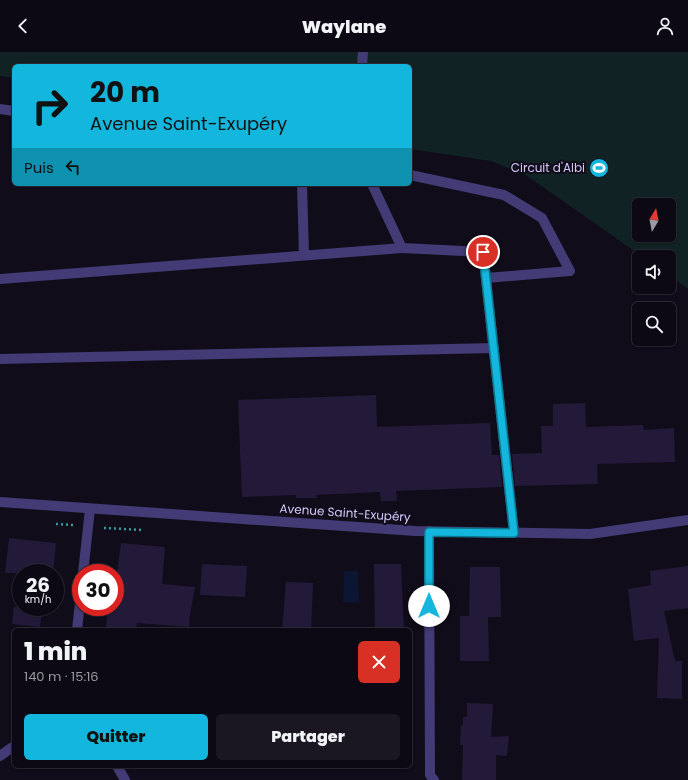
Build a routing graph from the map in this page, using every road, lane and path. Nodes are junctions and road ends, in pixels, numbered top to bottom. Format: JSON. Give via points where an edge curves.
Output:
{"nodes":[{"id":1,"x":364,"y":52,"type":"edge"},
{"id":2,"x":362,"y":64,"type":"edge"},
{"id":3,"x":0,"y":109,"type":"edge"},
{"id":4,"x":12,"y":111,"type":"edge"},
{"id":5,"x":412,"y":175,"type":"edge"},
{"id":6,"x":302,"y":186,"type":"edge"},
{"id":7,"x":373,"y":186,"type":"edge"},
{"id":8,"x":402,"y":248,"type":"junction"},
{"id":9,"x":304,"y":255,"type":"junction"},
{"id":10,"x":486,"y":278,"type":"junction"},
{"id":11,"x":0,"y":279,"type":"edge"},
{"id":12,"x":494,"y":348,"type":"junction"},
{"id":13,"x":0,"y":359,"type":"edge"},
{"id":14,"x":0,"y":502,"type":"edge"},
{"id":15,"x":90,"y":509,"type":"junction"},
{"id":16,"x":688,"y":520,"type":"edge"},
{"id":17,"x":429,"y":532,"type":"junction"},
{"id":18,"x":514,"y":533,"type":"junction"},
{"id":19,"x":84,"y":564,"type":"edge"},
{"id":20,"x":79,"y":616,"type":"edge"},
{"id":21,"x":77,"y":628,"type":"edge"},
{"id":22,"x":12,"y":747,"type":"edge"},
{"id":23,"x":0,"y":756,"type":"edge"},
{"id":24,"x":118,"y":768,"type":"edge"},
{"id":25,"x":125,"y":780,"type":"edge"},
{"id":26,"x":434,"y":780,"type":"edge"}],
"edges":[{"from":1,"to":2,"type":"street"},
{"from":3,"to":4,"type":"street"},
{"from":5,"to":10,"type":"street","via":[[504,195],[542,218],[570,271]]},
{"from":6,"to":9,"type":"street"},
{"from":7,"to":8,"type":"street"},
{"from":8,"to":9,"type":"street"},
{"from":8,"to":10,"type":"street","via":[[483,252]]},
{"from":9,"to":11,"type":"street"},
{"from":10,"to":12,"type":"street"},
{"from":12,"to":13,"type":"street"},
{"from":12,"to":18,"type":"street"},
{"from":14,"to":15,"type":"street","name":"Avenue Saint-Exupéry"},
{"from":15,"to":17,"type":"street","name":"Avenue Saint-Exupéry"},
{"from":15,"to":19,"type":"street"},
{"from":16,"to":18,"type":"street","name":"Avenue Saint-Exupéry","via":[[590,534]]},
{"from":17,"to":18,"type":"street","name":"Avenue Saint-Exupéry"},
{"from":17,"to":26,"type":"street","via":[[430,775]]},
{"from":20,"to":21,"type":"street"},
{"from":22,"to":23,"type":"street"},
{"from":24,"to":25,"type":"street"}]}
